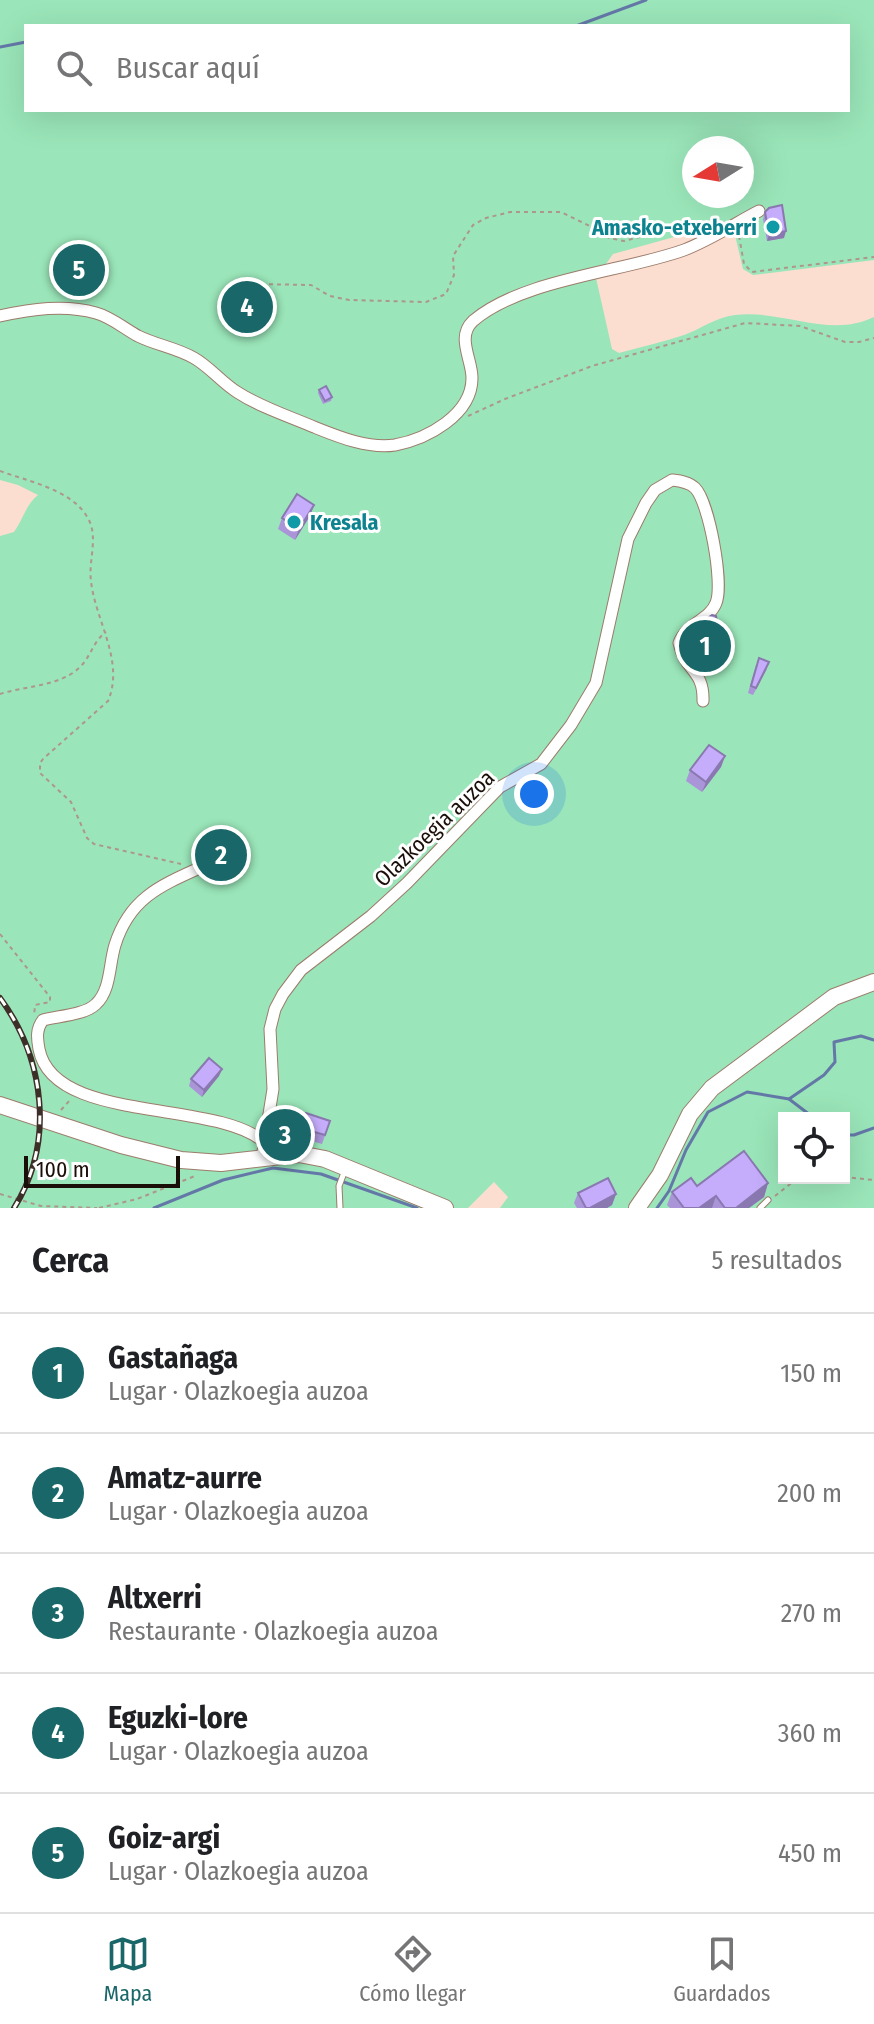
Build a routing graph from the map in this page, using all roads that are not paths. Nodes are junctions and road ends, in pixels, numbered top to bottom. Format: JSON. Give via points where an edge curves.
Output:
{"nodes":[{"id":1,"x":759,"y":211,"type":"dead end"},
{"id":2,"x":0,"y":316,"type":"edge"},
{"id":3,"x":703,"y":701,"type":"dead end"},
{"id":4,"x":204,"y":866,"type":"dead end"},
{"id":5,"x":874,"y":982,"type":"edge"},
{"id":6,"x":0,"y":1105,"type":"edge"},
{"id":7,"x":263,"y":1150,"type":"junction"},
{"id":8,"x":345,"y":1171,"type":"junction"},
{"id":9,"x":768,"y":1200,"type":"road end"},
{"id":10,"x":340,"y":1208,"type":"edge"},
{"id":11,"x":445,"y":1208,"type":"edge"},
{"id":12,"x":637,"y":1208,"type":"edge"},
{"id":13,"x":760,"y":1208,"type":"edge"}],
"edges":[{"from":1,"to":2,"type":"street","via":[[682,251],[490,308],[465,334],[472,378],[467,398],[431,434],[395,445],[348,440],[256,403],[192,357],[99,313],[48,309]]},
{"from":3,"to":7,"type":"street","name":"Olazkoegia auzoa","via":[[704,685],[686,663],[679,643],[690,625],[711,612],[719,575],[698,492],[672,480],[655,490],[628,539],[596,683],[571,725],[541,764],[500,787],[407,883],[301,970],[283,994],[270,1029],[273,1089]]},
{"from":4,"to":7,"type":"street","via":[[154,888],[137,905],[115,946],[98,1002],[43,1020],[37,1033],[43,1063],[88,1096],[239,1128]]},
{"from":5,"to":12,"type":"street","via":[[834,997],[712,1088],[690,1114]]},
{"from":6,"to":7,"type":"street","via":[[181,1160],[221,1163]]},
{"from":7,"to":8,"type":"street","via":[[299,1154]]},
{"from":8,"to":10,"type":"lane"},
{"from":8,"to":11,"type":"street"},
{"from":9,"to":13,"type":"lane"}]}
